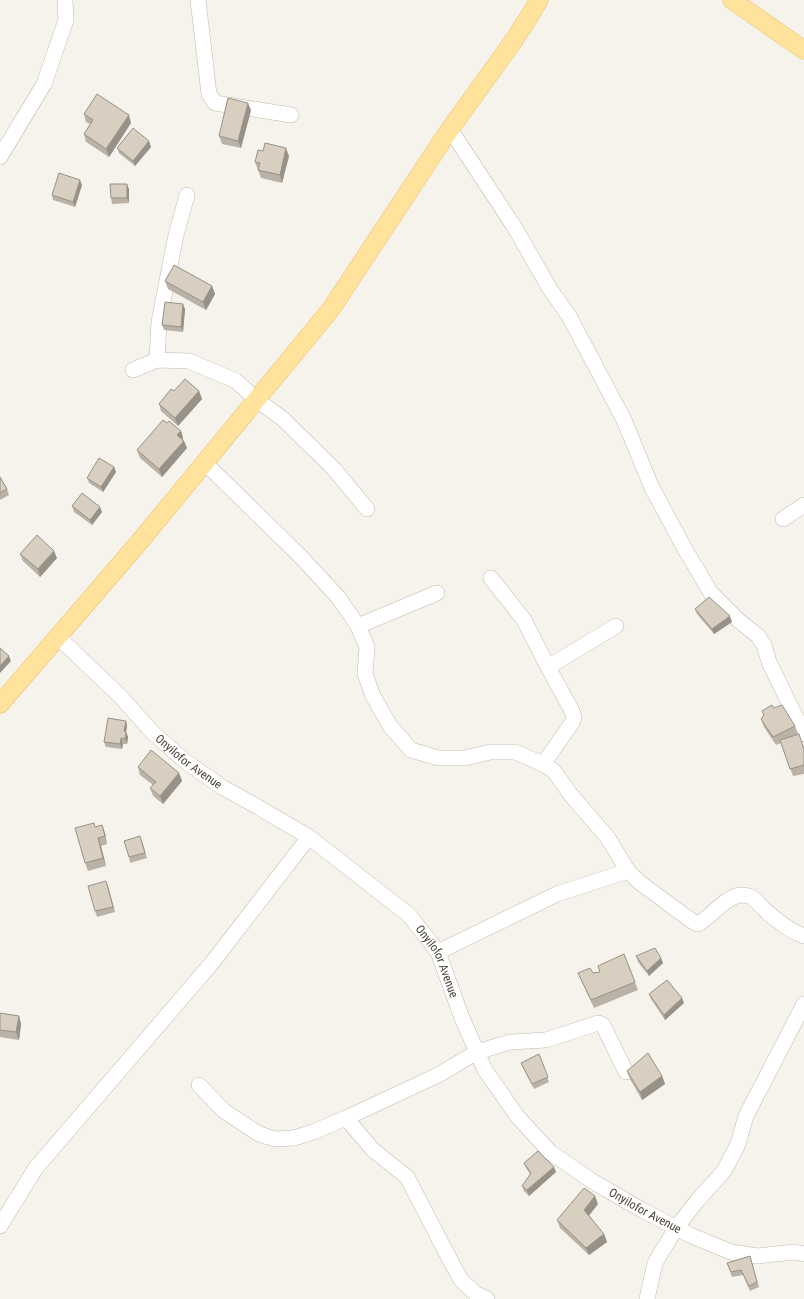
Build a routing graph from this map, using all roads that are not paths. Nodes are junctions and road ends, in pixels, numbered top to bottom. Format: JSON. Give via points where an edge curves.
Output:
{"nodes":[{"id":1,"x":65,"y":0,"type":"edge"},
{"id":2,"x":198,"y":0,"type":"edge"},
{"id":3,"x":539,"y":0,"type":"edge"},
{"id":4,"x":732,"y":0,"type":"edge"},
{"id":5,"x":804,"y":50,"type":"edge"},
{"id":6,"x":291,"y":115,"type":"dead end"},
{"id":7,"x":450,"y":129,"type":"junction"},
{"id":8,"x":0,"y":157,"type":"edge"},
{"id":9,"x":187,"y":195,"type":"dead end"},
{"id":10,"x":157,"y":360,"type":"junction"},
{"id":11,"x":133,"y":370,"type":"dead end"},
{"id":12,"x":257,"y":400,"type":"junction"},
{"id":13,"x":205,"y":463,"type":"junction"},
{"id":14,"x":804,"y":505,"type":"edge"},
{"id":15,"x":367,"y":509,"type":"dead end"},
{"id":16,"x":783,"y":519,"type":"dead end"},
{"id":17,"x":491,"y":578,"type":"dead end"},
{"id":18,"x":437,"y":593,"type":"dead end"},
{"id":19,"x":358,"y":626,"type":"junction"},
{"id":20,"x":616,"y":626,"type":"dead end"},
{"id":21,"x":58,"y":637,"type":"junction"},
{"id":22,"x":548,"y":667,"type":"junction"},
{"id":23,"x":0,"y":704,"type":"edge"},
{"id":24,"x":804,"y":734,"type":"edge"},
{"id":25,"x":543,"y":764,"type":"junction"},
{"id":26,"x":309,"y":836,"type":"junction"},
{"id":27,"x":628,"y":871,"type":"junction"},
{"id":28,"x":804,"y":936,"type":"edge"},
{"id":29,"x":438,"y":952,"type":"junction"},
{"id":30,"x":804,"y":1004,"type":"edge"},
{"id":31,"x":477,"y":1052,"type":"junction"},
{"id":32,"x":626,"y":1072,"type":"edge"},
{"id":33,"x":199,"y":1085,"type":"dead end"},
{"id":34,"x":346,"y":1118,"type":"junction"},
{"id":35,"x":0,"y":1226,"type":"edge"},
{"id":36,"x":676,"y":1228,"type":"junction"},
{"id":37,"x":804,"y":1254,"type":"edge"},
{"id":38,"x":487,"y":1299,"type":"edge"},
{"id":39,"x":647,"y":1299,"type":"edge"}],
"edges":[{"from":1,"to":8,"type":"street","via":[[66,20],[44,84]]},
{"from":2,"to":6,"type":"street","via":[[209,94],[215,103]]},
{"from":3,"to":7,"type":"main road"},
{"from":4,"to":5,"type":"main road"},
{"from":7,"to":12,"type":"main road","via":[[331,309]]},
{"from":7,"to":24,"type":"street","via":[[515,228],[550,290],[569,316],[624,420],[652,488],[689,557],[711,593],[758,636],[764,645],[769,662]]},
{"from":9,"to":10,"type":"street","via":[[176,235],[159,322]]},
{"from":10,"to":11,"type":"street"},
{"from":10,"to":12,"type":"street","via":[[189,361],[236,381]]},
{"from":12,"to":13,"type":"main road"},
{"from":12,"to":15,"type":"street","via":[[283,419],[328,464]]},
{"from":13,"to":19,"type":"street","via":[[305,561],[338,597]]},
{"from":13,"to":21,"type":"main road"},
{"from":14,"to":16,"type":"street"},
{"from":17,"to":22,"type":"street","via":[[524,620]]},
{"from":18,"to":19,"type":"street"},
{"from":19,"to":25,"type":"street","via":[[367,647],[364,674],[373,696],[390,726],[412,750],[438,758],[465,758],[490,752],[515,752]]},
{"from":20,"to":22,"type":"street"},
{"from":21,"to":23,"type":"main road"},
{"from":21,"to":26,"type":"street","name":"Onyilofor Avenue","via":[[120,696],[152,733],[185,761],[222,787]]},
{"from":22,"to":25,"type":"street","via":[[574,717]]},
{"from":25,"to":27,"type":"street","via":[[554,771],[608,838]]},
{"from":26,"to":29,"type":"street","name":"Onyilofor Avenue","via":[[409,915]]},
{"from":26,"to":35,"type":"street","via":[[211,964],[35,1170]]},
{"from":27,"to":28,"type":"street","via":[[639,882],[698,924],[721,904],[739,895],[747,895],[792,931]]},
{"from":27,"to":29,"type":"street","via":[[557,894]]},
{"from":29,"to":31,"type":"street","name":"Onyilofor Avenue"},
{"from":30,"to":36,"type":"street","via":[[746,1116],[738,1144],[724,1171]]},
{"from":31,"to":32,"type":"street","via":[[510,1042],[546,1040],[598,1023],[603,1025]]},
{"from":31,"to":34,"type":"street","via":[[438,1075]]},
{"from":31,"to":36,"type":"street","name":"Onyilofor Avenue","via":[[485,1070],[517,1116],[550,1152],[592,1181]]},
{"from":33,"to":34,"type":"street","via":[[224,1111],[259,1134],[274,1139],[294,1138]]},
{"from":34,"to":38,"type":"street","via":[[374,1150],[407,1177],[461,1280]]},
{"from":36,"to":37,"type":"street","name":"Onyilofor Avenue","via":[[731,1252],[757,1256],[794,1252]]},
{"from":36,"to":39,"type":"street","via":[[655,1264]]}]}
